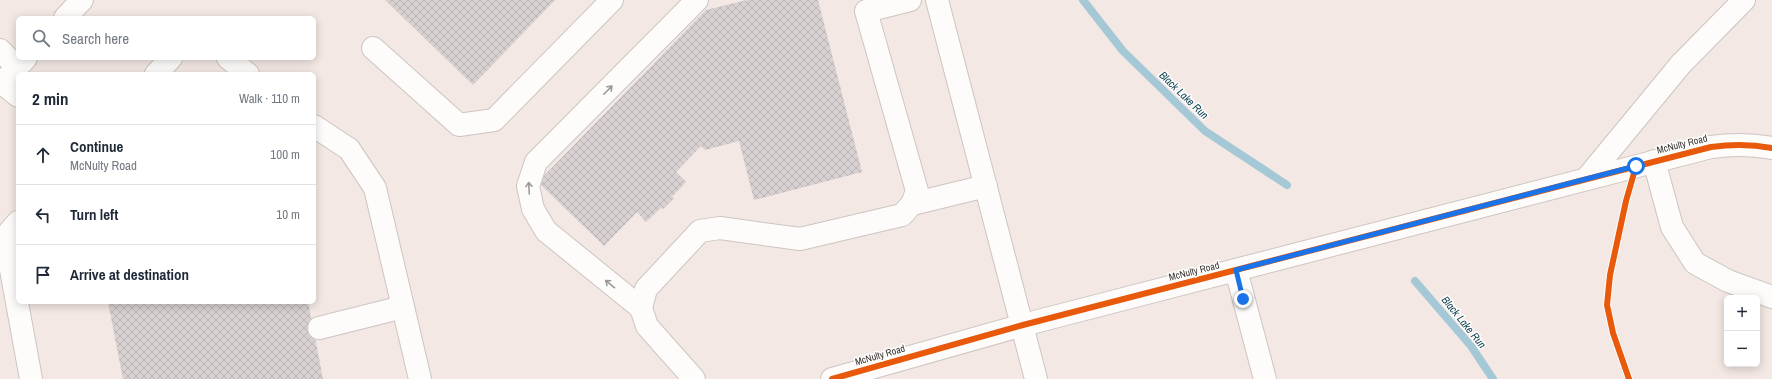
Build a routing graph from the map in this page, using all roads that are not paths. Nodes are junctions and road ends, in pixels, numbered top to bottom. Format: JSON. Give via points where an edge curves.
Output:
{"nodes":[{"id":1,"x":82,"y":0,"type":"edge"},
{"id":2,"x":612,"y":0,"type":"edge"},
{"id":3,"x":697,"y":0,"type":"edge"},
{"id":4,"x":910,"y":0,"type":"edge"},
{"id":5,"x":937,"y":0,"type":"edge"},
{"id":6,"x":1744,"y":0,"type":"edge"},
{"id":7,"x":863,"y":5,"type":"edge"},
{"id":8,"x":67,"y":16,"type":"edge"},
{"id":9,"x":373,"y":48,"type":"dead end"},
{"id":10,"x":0,"y":50,"type":"edge"},
{"id":11,"x":16,"y":59,"type":"edge"},
{"id":12,"x":168,"y":60,"type":"edge"},
{"id":13,"x":230,"y":60,"type":"edge"},
{"id":14,"x":22,"y":63,"type":"edge"},
{"id":15,"x":17,"y":72,"type":"edge"},
{"id":16,"x":158,"y":72,"type":"edge"},
{"id":17,"x":244,"y":72,"type":"edge"},
{"id":18,"x":16,"y":73,"type":"edge"},
{"id":19,"x":7,"y":88,"type":"edge"},
{"id":20,"x":316,"y":127,"type":"edge"},
{"id":21,"x":1772,"y":148,"type":"edge"},
{"id":22,"x":1654,"y":161,"type":"junction"},
{"id":23,"x":1587,"y":178,"type":"junction"},
{"id":24,"x":986,"y":186,"type":"junction"},
{"id":25,"x":912,"y":204,"type":"junction"},
{"id":26,"x":16,"y":224,"type":"edge"},
{"id":27,"x":1236,"y":270,"type":"junction"},
{"id":28,"x":16,"y":297,"type":"edge"},
{"id":29,"x":1772,"y":297,"type":"edge"},
{"id":30,"x":17,"y":304,"type":"edge"},
{"id":31,"x":403,"y":307,"type":"junction"},
{"id":32,"x":641,"y":308,"type":"junction"},
{"id":33,"x":1023,"y":325,"type":"junction"},
{"id":34,"x":319,"y":328,"type":"dead end"},
{"id":35,"x":31,"y":379,"type":"edge"},
{"id":36,"x":420,"y":379,"type":"edge"},
{"id":37,"x":694,"y":379,"type":"edge"},
{"id":38,"x":832,"y":379,"type":"edge"},
{"id":39,"x":1036,"y":379,"type":"edge"},
{"id":40,"x":1264,"y":379,"type":"edge"}],
"edges":[{"from":1,"to":8,"type":"street"},
{"from":2,"to":9,"type":"street","via":[[494,120],[459,125]]},
{"from":32,"to":3,"type":"street","one_way":true,"via":[[546,231],[533,209],[528,186],[536,162]]},
{"from":4,"to":7,"type":"street"},
{"from":5,"to":24,"type":"street"},
{"from":6,"to":23,"type":"street","via":[[1681,64]]},
{"from":7,"to":25,"type":"street","via":[[917,191]]},
{"from":10,"to":11,"type":"street"},
{"from":12,"to":16,"type":"street"},
{"from":13,"to":17,"type":"street"},
{"from":14,"to":15,"type":"street"},
{"from":18,"to":19,"type":"street"},
{"from":20,"to":31,"type":"street","via":[[349,149],[375,188]]},
{"from":21,"to":22,"type":"street","name":"McNulty Road","via":[[1733,144]]},
{"from":22,"to":23,"type":"street","name":"McNulty Road"},
{"from":22,"to":29,"type":"street","via":[[1672,227],[1695,263],[1728,281]]},
{"from":23,"to":27,"type":"street","name":"McNulty Road"},
{"from":24,"to":25,"type":"street"},
{"from":24,"to":33,"type":"street"},
{"from":25,"to":32,"type":"street","via":[[902,216],[800,239],[720,228],[700,231],[646,289]]},
{"from":26,"to":28,"type":"street","via":[[5,237]]},
{"from":27,"to":33,"type":"street","name":"McNulty Road"},
{"from":27,"to":40,"type":"street"},
{"from":30,"to":35,"type":"street"},
{"from":31,"to":34,"type":"street"},
{"from":31,"to":36,"type":"street"},
{"from":32,"to":37,"type":"street","via":[[647,326]]},
{"from":33,"to":38,"type":"street","name":"McNulty Road"},
{"from":33,"to":39,"type":"street"}]}
